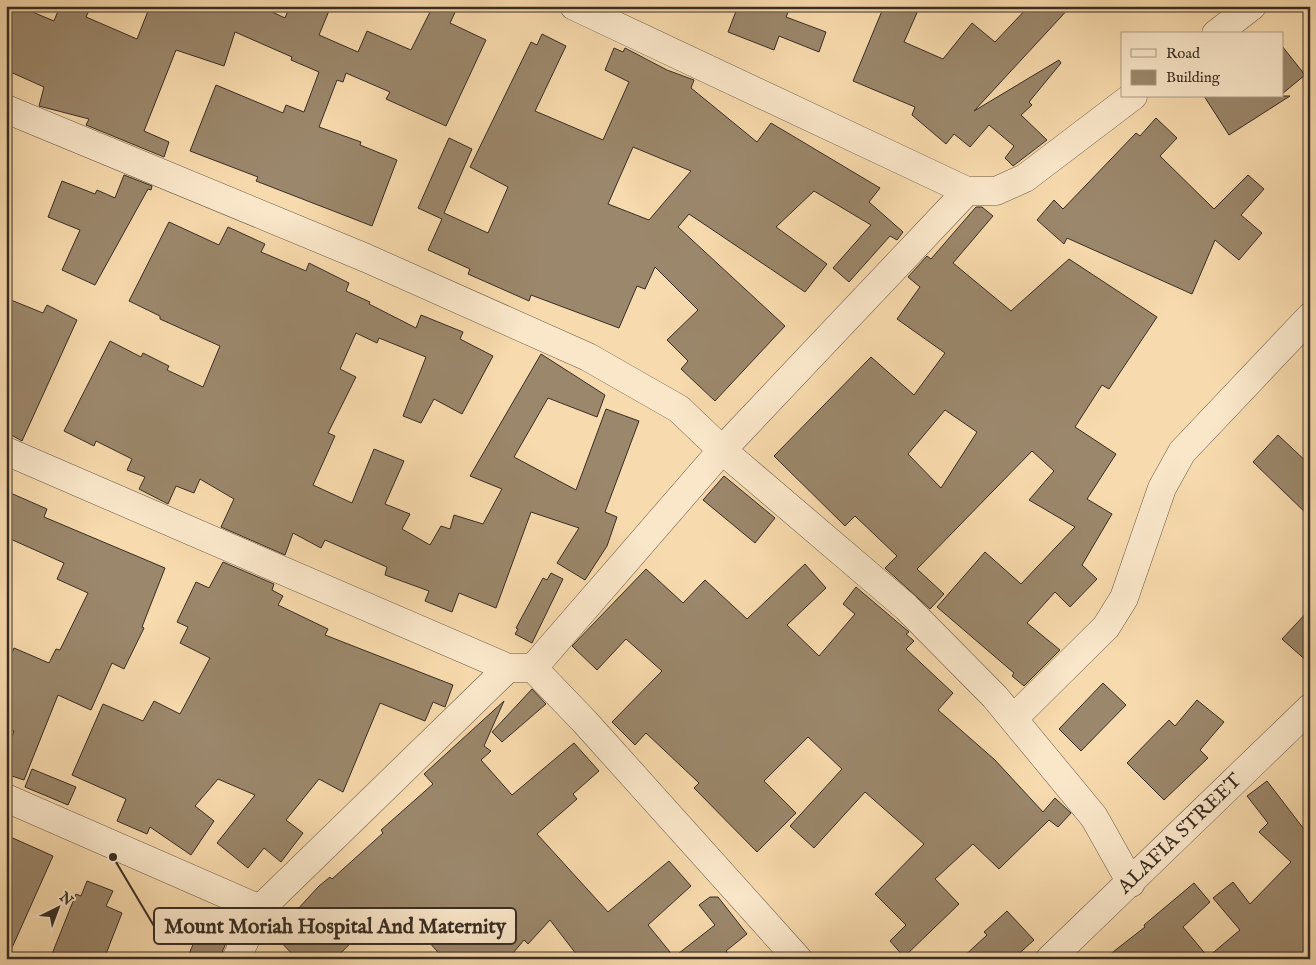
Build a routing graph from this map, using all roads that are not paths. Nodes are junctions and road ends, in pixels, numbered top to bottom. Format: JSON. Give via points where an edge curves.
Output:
{"nodes":[{"id":1,"x":574,"y":6,"type":"edge"},
{"id":2,"x":1252,"y":6,"type":"edge"},
{"id":3,"x":1219,"y":32,"type":"edge"},
{"id":4,"x":1130,"y":98,"type":"edge"},
{"id":5,"x":6,"y":109,"type":"edge"},
{"id":6,"x":967,"y":191,"type":"junction"},
{"id":7,"x":1310,"y":317,"type":"edge"},
{"id":8,"x":722,"y":450,"type":"junction"},
{"id":9,"x":6,"y":451,"type":"edge"},
{"id":10,"x":521,"y":668,"type":"junction"},
{"id":11,"x":1310,"y":708,"type":"edge"},
{"id":12,"x":1013,"y":719,"type":"junction"},
{"id":13,"x":6,"y":798,"type":"edge"},
{"id":14,"x":1131,"y":883,"type":"junction"},
{"id":15,"x":260,"y":909,"type":"junction"},
{"id":16,"x":246,"y":953,"type":"edge"},
{"id":17,"x":798,"y":959,"type":"edge"},
{"id":18,"x":1050,"y":959,"type":"edge"}],
"edges":[{"from":1,"to":6,"type":"street"},
{"from":2,"to":3,"type":"street"},
{"from":4,"to":6,"type":"street","via":[[1025,178],[996,190]]},
{"from":5,"to":8,"type":"street","via":[[366,258],[588,357],[679,409]]},
{"from":6,"to":8,"type":"street"},
{"from":7,"to":12,"type":"street","via":[[1182,452],[1162,488],[1124,598],[1106,626]]},
{"from":8,"to":10,"type":"street"},
{"from":8,"to":12,"type":"street","via":[[906,607]]},
{"from":9,"to":10,"type":"street"},
{"from":10,"to":15,"type":"street"},
{"from":10,"to":17,"type":"street","via":[[585,722]]},
{"from":11,"to":14,"type":"street","name":"ALAFIA STREET"},
{"from":12,"to":14,"type":"street","via":[[1094,817]]},
{"from":13,"to":15,"type":"street"},
{"from":14,"to":18,"type":"street","name":"ALAFIA STREET"},
{"from":15,"to":16,"type":"street"}]}
